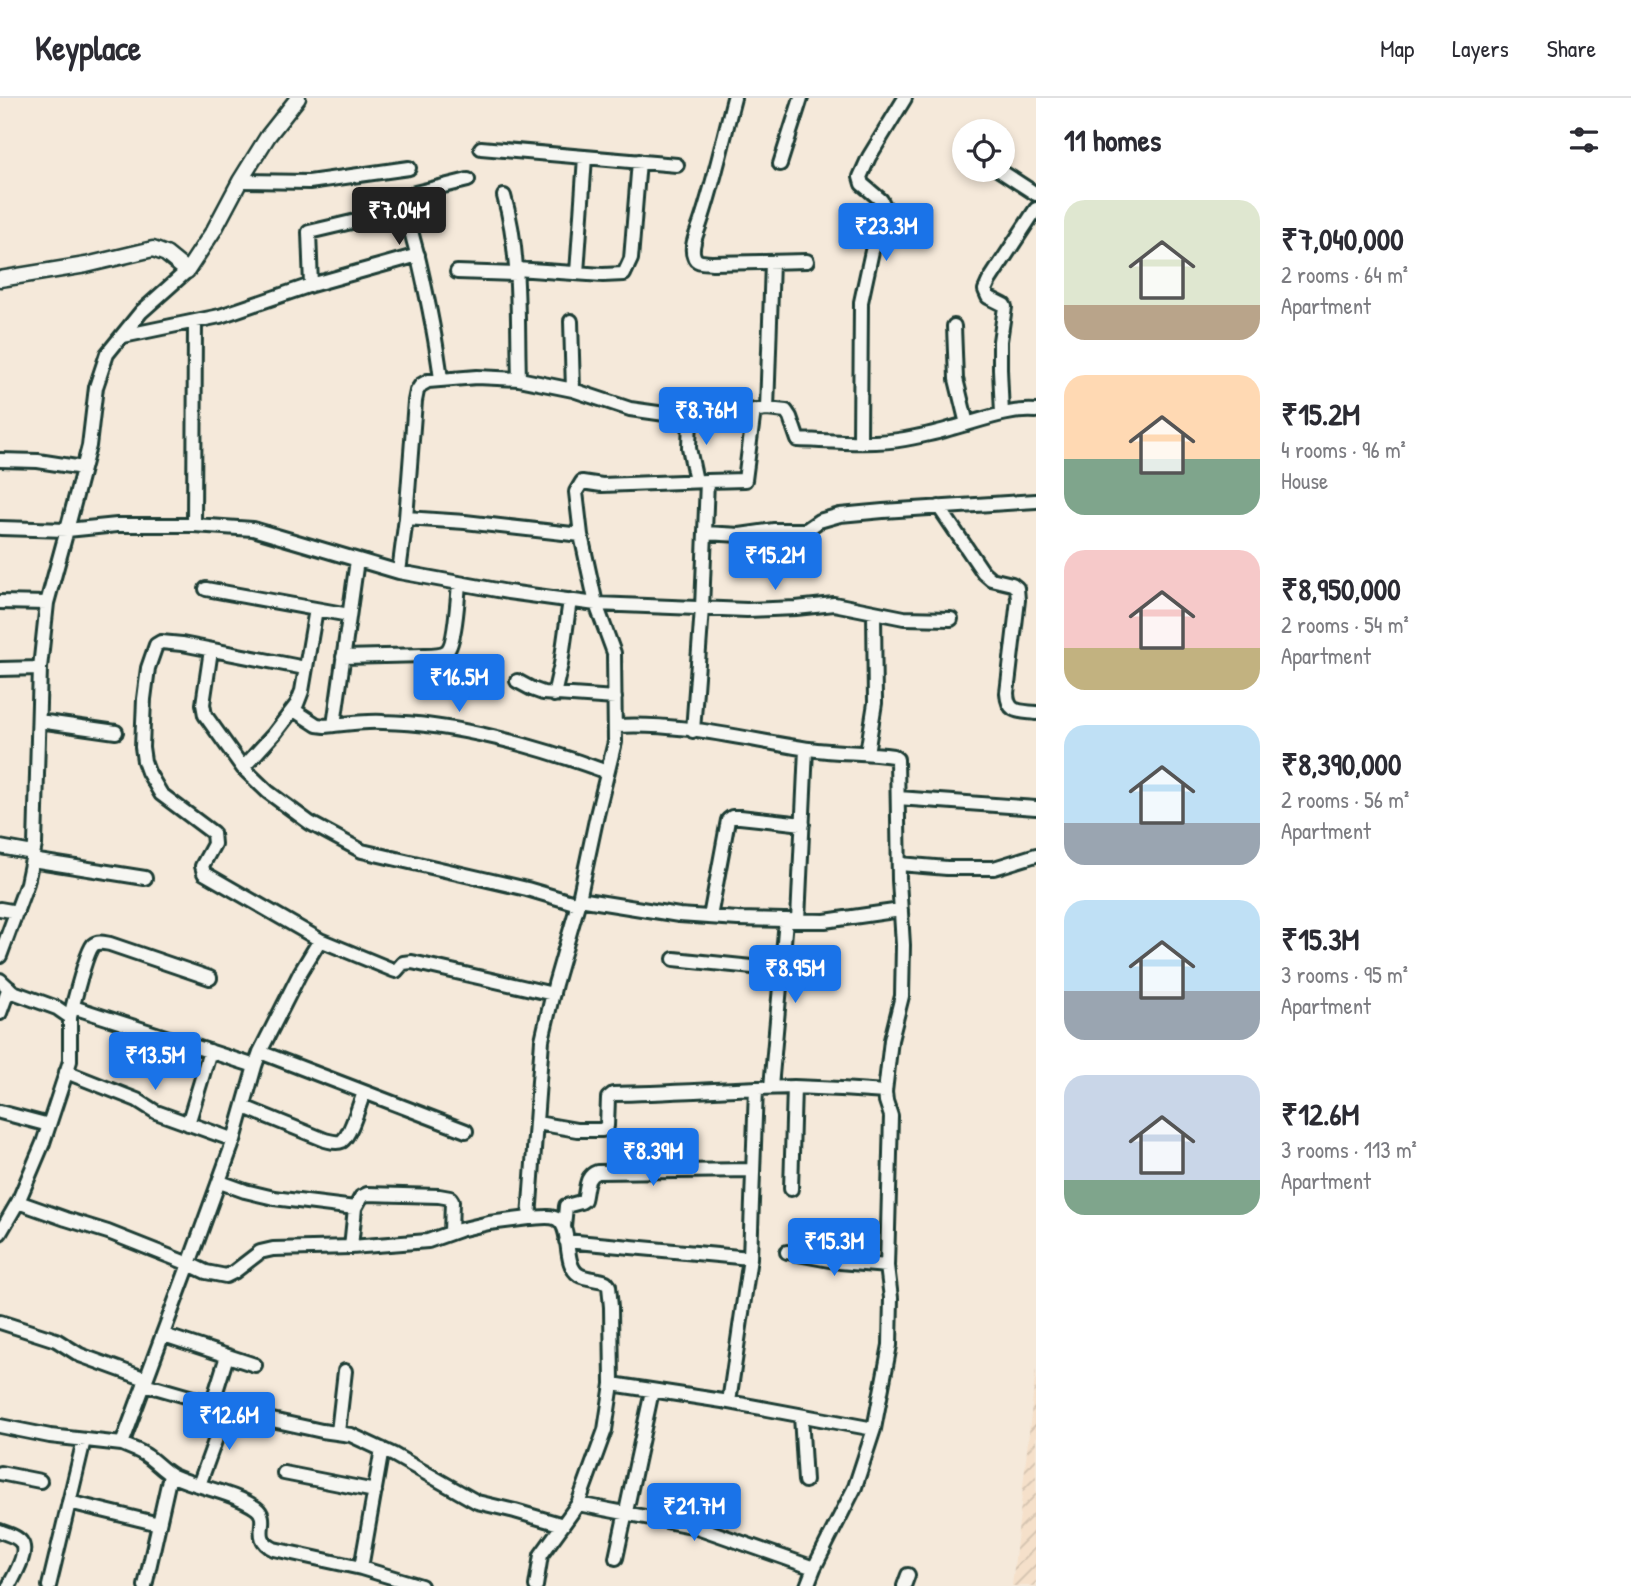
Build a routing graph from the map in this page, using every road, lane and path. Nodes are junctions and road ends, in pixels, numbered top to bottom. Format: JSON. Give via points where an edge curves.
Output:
{"nodes":[{"id":1,"x":299,"y":98,"type":"edge"},
{"id":2,"x":734,"y":98,"type":"edge"},
{"id":3,"x":801,"y":98,"type":"edge"},
{"id":4,"x":905,"y":98,"type":"edge"},
{"id":5,"x":481,"y":148,"type":"dead end"},
{"id":6,"x":585,"y":157,"type":"junction"},
{"id":7,"x":639,"y":161,"type":"junction"},
{"id":8,"x":780,"y":164,"type":"dead end"},
{"id":9,"x":677,"y":165,"type":"dead end"},
{"id":10,"x":409,"y":168,"type":"dead end"},
{"id":11,"x":468,"y":180,"type":"dead end"},
{"id":12,"x":1015,"y":180,"type":"edge"},
{"id":13,"x":240,"y":181,"type":"junction"},
{"id":14,"x":1036,"y":194,"type":"edge"},
{"id":15,"x":504,"y":196,"type":"dead end"},
{"id":16,"x":407,"y":209,"type":"junction"},
{"id":17,"x":1036,"y":209,"type":"edge"},
{"id":18,"x":418,"y":255,"type":"junction"},
{"id":19,"x":807,"y":261,"type":"dead end"},
{"id":20,"x":772,"y":262,"type":"junction"},
{"id":21,"x":187,"y":271,"type":"junction"},
{"id":22,"x":516,"y":271,"type":"junction"},
{"id":23,"x":457,"y":272,"type":"dead end"},
{"id":24,"x":577,"y":273,"type":"junction"},
{"id":25,"x":0,"y":279,"type":"edge"},
{"id":26,"x":311,"y":285,"type":"junction"},
{"id":27,"x":195,"y":321,"type":"junction"},
{"id":28,"x":571,"y":321,"type":"dead end"},
{"id":29,"x":954,"y":326,"type":"dead end"},
{"id":30,"x":123,"y":336,"type":"junction"},
{"id":31,"x":441,"y":379,"type":"junction"},
{"id":32,"x":519,"y":379,"type":"junction"},
{"id":33,"x":573,"y":390,"type":"junction"},
{"id":34,"x":767,"y":409,"type":"junction"},
{"id":35,"x":754,"y":410,"type":"junction"},
{"id":36,"x":1036,"y":411,"type":"edge"},
{"id":37,"x":1002,"y":414,"type":"junction"},
{"id":38,"x":690,"y":415,"type":"junction"},
{"id":39,"x":967,"y":424,"type":"junction"},
{"id":40,"x":860,"y":441,"type":"junction"},
{"id":41,"x":0,"y":460,"type":"edge"},
{"id":42,"x":83,"y":468,"type":"junction"},
{"id":43,"x":702,"y":481,"type":"junction"},
{"id":44,"x":1036,"y":501,"type":"edge"},
{"id":45,"x":939,"y":507,"type":"junction"},
{"id":46,"x":406,"y":518,"type":"junction"},
{"id":47,"x":194,"y":525,"type":"junction"},
{"id":48,"x":0,"y":528,"type":"edge"},
{"id":49,"x":67,"y":530,"type":"junction"},
{"id":50,"x":705,"y":533,"type":"junction"},
{"id":51,"x":581,"y":535,"type":"junction"},
{"id":52,"x":358,"y":560,"type":"junction"},
{"id":53,"x":399,"y":572,"type":"junction"},
{"id":54,"x":459,"y":583,"type":"junction"},
{"id":55,"x":206,"y":589,"type":"dead end"},
{"id":56,"x":570,"y":600,"type":"junction"},
{"id":57,"x":0,"y":602,"type":"edge"},
{"id":58,"x":47,"y":603,"type":"junction"},
{"id":59,"x":596,"y":604,"type":"junction"},
{"id":60,"x":702,"y":608,"type":"junction"},
{"id":61,"x":316,"y":609,"type":"junction"},
{"id":62,"x":874,"y":612,"type":"junction"},
{"id":63,"x":349,"y":615,"type":"junction"},
{"id":64,"x":951,"y":619,"type":"dead end"},
{"id":65,"x":212,"y":650,"type":"junction"},
{"id":66,"x":343,"y":657,"type":"junction"},
{"id":67,"x":40,"y":668,"type":"junction"},
{"id":68,"x":305,"y":668,"type":"junction"},
{"id":69,"x":0,"y":669,"type":"edge"},
{"id":70,"x":517,"y":681,"type":"dead end"},
{"id":71,"x":554,"y":695,"type":"junction"},
{"id":72,"x":615,"y":698,"type":"junction"},
{"id":73,"x":293,"y":710,"type":"junction"},
{"id":74,"x":1036,"y":713,"type":"edge"},
{"id":75,"x":39,"y":721,"type":"junction"},
{"id":76,"x":334,"y":725,"type":"junction"},
{"id":77,"x":615,"y":726,"type":"junction"},
{"id":78,"x":694,"y":730,"type":"junction"},
{"id":79,"x":117,"y":732,"type":"dead end"},
{"id":80,"x":806,"y":749,"type":"junction"},
{"id":81,"x":867,"y":754,"type":"junction"},
{"id":82,"x":243,"y":768,"type":"junction"},
{"id":83,"x":607,"y":772,"type":"junction"},
{"id":84,"x":898,"y":798,"type":"junction"},
{"id":85,"x":1036,"y":808,"type":"edge"},
{"id":86,"x":803,"y":824,"type":"junction"},
{"id":87,"x":0,"y":847,"type":"edge"},
{"id":88,"x":1036,"y":855,"type":"edge"},
{"id":89,"x":32,"y":856,"type":"junction"},
{"id":90,"x":900,"y":864,"type":"junction"},
{"id":91,"x":145,"y":878,"type":"dead end"},
{"id":92,"x":579,"y":902,"type":"junction"},
{"id":93,"x":0,"y":909,"type":"edge"},
{"id":94,"x":901,"y":910,"type":"junction"},
{"id":95,"x":17,"y":912,"type":"junction"},
{"id":96,"x":710,"y":917,"type":"junction"},
{"id":97,"x":792,"y":920,"type":"junction"},
{"id":98,"x":320,"y":940,"type":"junction"},
{"id":99,"x":0,"y":956,"type":"edge"},
{"id":100,"x":674,"y":959,"type":"dead end"},
{"id":101,"x":781,"y":970,"type":"junction"},
{"id":102,"x":210,"y":978,"type":"dead end"},
{"id":103,"x":4,"y":984,"type":"edge"},
{"id":104,"x":553,"y":994,"type":"junction"},
{"id":105,"x":71,"y":1012,"type":"junction"},
{"id":106,"x":0,"y":1013,"type":"edge"},
{"id":107,"x":210,"y":1051,"type":"junction"},
{"id":108,"x":260,"y":1052,"type":"junction"},
{"id":109,"x":255,"y":1066,"type":"junction"},
{"id":110,"x":66,"y":1072,"type":"junction"},
{"id":111,"x":771,"y":1087,"type":"junction"},
{"id":112,"x":794,"y":1087,"type":"junction"},
{"id":113,"x":756,"y":1088,"type":"junction"},
{"id":114,"x":885,"y":1092,"type":"junction"},
{"id":115,"x":364,"y":1093,"type":"junction"},
{"id":116,"x":244,"y":1107,"type":"junction"},
{"id":117,"x":0,"y":1112,"type":"edge"},
{"id":118,"x":537,"y":1122,"type":"junction"},
{"id":119,"x":188,"y":1124,"type":"junction"},
{"id":120,"x":49,"y":1125,"type":"junction"},
{"id":121,"x":467,"y":1131,"type":"dead end"},
{"id":122,"x":234,"y":1140,"type":"junction"},
{"id":123,"x":753,"y":1170,"type":"junction"},
{"id":124,"x":220,"y":1182,"type":"junction"},
{"id":125,"x":791,"y":1189,"type":"dead end"},
{"id":126,"x":18,"y":1202,"type":"junction"},
{"id":127,"x":355,"y":1208,"type":"junction"},
{"id":128,"x":529,"y":1218,"type":"junction"},
{"id":129,"x":2,"y":1227,"type":"edge"},
{"id":130,"x":564,"y":1228,"type":"junction"},
{"id":131,"x":451,"y":1233,"type":"junction"},
{"id":132,"x":566,"y":1241,"type":"junction"},
{"id":133,"x":351,"y":1247,"type":"junction"},
{"id":134,"x":788,"y":1252,"type":"dead end"},
{"id":135,"x":750,"y":1258,"type":"junction"},
{"id":136,"x":189,"y":1264,"type":"junction"},
{"id":137,"x":887,"y":1266,"type":"junction"},
{"id":138,"x":0,"y":1322,"type":"edge"},
{"id":139,"x":164,"y":1335,"type":"junction"},
{"id":140,"x":227,"y":1356,"type":"junction"},
{"id":141,"x":255,"y":1365,"type":"dead end"},
{"id":142,"x":345,"y":1371,"type":"dead end"},
{"id":143,"x":145,"y":1382,"type":"junction"},
{"id":144,"x":612,"y":1384,"type":"junction"},
{"id":145,"x":652,"y":1391,"type":"junction"},
{"id":146,"x":729,"y":1402,"type":"junction"},
{"id":147,"x":212,"y":1404,"type":"junction"},
{"id":148,"x":226,"y":1408,"type":"junction"},
{"id":149,"x":802,"y":1416,"type":"junction"},
{"id":150,"x":0,"y":1426,"type":"edge"},
{"id":151,"x":874,"y":1429,"type":"junction"},
{"id":152,"x":338,"y":1432,"type":"junction"},
{"id":153,"x":84,"y":1440,"type":"junction"},
{"id":154,"x":122,"y":1444,"type":"junction"},
{"id":155,"x":382,"y":1449,"type":"junction"},
{"id":156,"x":0,"y":1473,"type":"edge"},
{"id":157,"x":284,"y":1473,"type":"dead end"},
{"id":158,"x":170,"y":1475,"type":"junction"},
{"id":159,"x":40,"y":1480,"type":"dead end"},
{"id":160,"x":805,"y":1481,"type":"dead end"},
{"id":161,"x":199,"y":1485,"type":"junction"},
{"id":162,"x":375,"y":1491,"type":"junction"},
{"id":163,"x":69,"y":1502,"type":"junction"},
{"id":164,"x":578,"y":1504,"type":"junction"},
{"id":165,"x":626,"y":1512,"type":"junction"},
{"id":166,"x":159,"y":1524,"type":"junction"},
{"id":167,"x":562,"y":1525,"type":"junction"},
{"id":168,"x":0,"y":1531,"type":"edge"},
{"id":169,"x":616,"y":1559,"type":"dead end"},
{"id":170,"x":361,"y":1568,"type":"junction"},
{"id":171,"x":814,"y":1568,"type":"junction"},
{"id":172,"x":9,"y":1586,"type":"edge"},
{"id":173,"x":49,"y":1586,"type":"edge"},
{"id":174,"x":145,"y":1586,"type":"edge"},
{"id":175,"x":421,"y":1586,"type":"edge"},
{"id":176,"x":536,"y":1586,"type":"edge"},
{"id":177,"x":807,"y":1586,"type":"edge"}],
"edges":[{"from":1,"to":13,"type":"street"},
{"from":2,"to":20,"type":"street","via":[[693,254],[702,262]]},
{"from":3,"to":8,"type":"street"},
{"from":4,"to":40,"type":"street","via":[[860,177],[885,208],[861,302]]},
{"from":5,"to":6,"type":"street"},
{"from":6,"to":7,"type":"street"},
{"from":6,"to":24,"type":"street"},
{"from":7,"to":9,"type":"street"},
{"from":7,"to":24,"type":"street","via":[[627,269],[615,275]]},
{"from":10,"to":13,"type":"street","via":[[309,182]]},
{"from":11,"to":16,"type":"street","via":[[409,195]]},
{"from":12,"to":14,"type":"street"},
{"from":13,"to":21,"type":"street"},
{"from":15,"to":22,"type":"street"},
{"from":16,"to":18,"type":"street"},
{"from":16,"to":26,"type":"street","via":[[309,232]]},
{"from":17,"to":37,"type":"street","via":[[985,290],[1005,307],[1000,341]]},
{"from":18,"to":26,"type":"street"},
{"from":18,"to":31,"type":"street"},
{"from":19,"to":20,"type":"street"},
{"from":20,"to":34,"type":"street"},
{"from":21,"to":25,"type":"street","via":[[153,249]]},
{"from":21,"to":30,"type":"street"},
{"from":22,"to":23,"type":"street"},
{"from":22,"to":24,"type":"street"},
{"from":22,"to":32,"type":"street"},
{"from":26,"to":27,"type":"street"},
{"from":27,"to":30,"type":"street"},
{"from":27,"to":47,"type":"street"},
{"from":28,"to":33,"type":"street"},
{"from":29,"to":39,"type":"street","via":[[956,379]]},
{"from":30,"to":42,"type":"street","via":[[107,354],[96,387]]},
{"from":31,"to":32,"type":"street"},
{"from":31,"to":46,"type":"street","via":[[428,381],[417,391]]},
{"from":32,"to":33,"type":"street"},
{"from":33,"to":38,"type":"street","via":[[629,409]]},
{"from":34,"to":35,"type":"street"},
{"from":34,"to":40,"type":"street","via":[[786,411],[798,440]]},
{"from":35,"to":38,"type":"street"},
{"from":35,"to":43,"type":"street","via":[[745,480]]},
{"from":36,"to":37,"type":"street"},
{"from":37,"to":39,"type":"street"},
{"from":38,"to":43,"type":"street","via":[[690,448]]},
{"from":39,"to":40,"type":"street","via":[[901,439]]},
{"from":41,"to":42,"type":"street"},
{"from":42,"to":49,"type":"street"},
{"from":43,"to":50,"type":"street"},
{"from":43,"to":51,"type":"street","via":[[582,482],[576,492]]},
{"from":44,"to":45,"type":"street"},
{"from":45,"to":50,"type":"street","via":[[840,515],[806,530]]},
{"from":45,"to":74,"type":"street","via":[[983,572],[1017,588],[1008,702],[1014,709]]},
{"from":46,"to":51,"type":"street"},
{"from":46,"to":53,"type":"street"},
{"from":47,"to":49,"type":"street"},
{"from":47,"to":52,"type":"street","via":[[253,529]]},
{"from":48,"to":49,"type":"street"},
{"from":49,"to":58,"type":"street"},
{"from":50,"to":60,"type":"street"},
{"from":51,"to":59,"type":"street"},
{"from":52,"to":53,"type":"street"},
{"from":52,"to":63,"type":"street"},
{"from":53,"to":54,"type":"street"},
{"from":54,"to":56,"type":"street"},
{"from":54,"to":66,"type":"street","via":[[452,644],[447,651]]},
{"from":55,"to":61,"type":"street"},
{"from":56,"to":59,"type":"street"},
{"from":56,"to":71,"type":"street"},
{"from":57,"to":58,"type":"street"},
{"from":58,"to":67,"type":"street"},
{"from":59,"to":60,"type":"street"},
{"from":59,"to":72,"type":"street","via":[[614,653]]},
{"from":60,"to":62,"type":"street","via":[[834,604]]},
{"from":60,"to":78,"type":"street"},
{"from":61,"to":63,"type":"street"},
{"from":61,"to":68,"type":"street"},
{"from":62,"to":64,"type":"street"},
{"from":62,"to":81,"type":"street","via":[[875,702]]},
{"from":63,"to":66,"type":"street"},
{"from":65,"to":68,"type":"street"},
{"from":65,"to":82,"type":"street","via":[[205,715]]},
{"from":65,"to":98,"type":"street","via":[[156,645],[144,699],[142,747],[148,772],[160,794],[212,833],[214,844],[202,866],[204,873]]},
{"from":66,"to":76,"type":"street"},
{"from":67,"to":69,"type":"street"},
{"from":67,"to":75,"type":"street"},
{"from":68,"to":73,"type":"street"},
{"from":70,"to":71,"type":"street"},
{"from":71,"to":72,"type":"street"},
{"from":72,"to":77,"type":"street"},
{"from":73,"to":76,"type":"street","via":[[317,725]]},
{"from":73,"to":82,"type":"street"},
{"from":75,"to":79,"type":"street"},
{"from":75,"to":89,"type":"street"},
{"from":76,"to":83,"type":"street","via":[[433,726],[559,754]]},
{"from":77,"to":78,"type":"street"},
{"from":77,"to":83,"type":"street"},
{"from":78,"to":80,"type":"street"},
{"from":80,"to":81,"type":"street"},
{"from":80,"to":86,"type":"street"},
{"from":81,"to":84,"type":"street","via":[[896,757]]},
{"from":82,"to":92,"type":"street","via":[[310,823],[362,851]]},
{"from":83,"to":92,"type":"street"},
{"from":84,"to":85,"type":"street"},
{"from":84,"to":90,"type":"street"},
{"from":86,"to":96,"type":"street","via":[[740,817],[728,820]]},
{"from":86,"to":97,"type":"street"},
{"from":87,"to":89,"type":"street"},
{"from":88,"to":90,"type":"street","via":[[993,868]]},
{"from":89,"to":91,"type":"street"},
{"from":89,"to":95,"type":"street"},
{"from":90,"to":94,"type":"street"},
{"from":92,"to":96,"type":"street"},
{"from":92,"to":104,"type":"street"},
{"from":93,"to":95,"type":"street"},
{"from":94,"to":97,"type":"street","via":[[825,921]]},
{"from":94,"to":114,"type":"street","via":[[902,996]]},
{"from":95,"to":99,"type":"street"},
{"from":96,"to":97,"type":"street"},
{"from":97,"to":101,"type":"street"},
{"from":98,"to":104,"type":"street","via":[[396,971],[403,963],[412,962]]},
{"from":98,"to":108,"type":"street"},
{"from":100,"to":101,"type":"street"},
{"from":101,"to":111,"type":"street"},
{"from":102,"to":105,"type":"street","via":[[97,943]]},
{"from":103,"to":105,"type":"street","via":[[13,992]]},
{"from":103,"to":106,"type":"street"},
{"from":104,"to":118,"type":"street","via":[[542,1040]]},
{"from":105,"to":107,"type":"street"},
{"from":105,"to":110,"type":"street"},
{"from":107,"to":109,"type":"street"},
{"from":107,"to":119,"type":"street"},
{"from":108,"to":109,"type":"street"},
{"from":108,"to":115,"type":"street"},
{"from":109,"to":116,"type":"street"},
{"from":110,"to":119,"type":"street"},
{"from":110,"to":120,"type":"street"},
{"from":111,"to":112,"type":"street"},
{"from":111,"to":113,"type":"street"},
{"from":112,"to":114,"type":"street"},
{"from":112,"to":125,"type":"street"},
{"from":113,"to":118,"type":"street","via":[[614,1094],[608,1098],[607,1126],[602,1130]]},
{"from":113,"to":123,"type":"street"},
{"from":114,"to":137,"type":"street","via":[[891,1115]]},
{"from":115,"to":116,"type":"street","via":[[348,1133],[338,1142]]},
{"from":115,"to":121,"type":"street"},
{"from":116,"to":122,"type":"street"},
{"from":117,"to":120,"type":"street"},
{"from":118,"to":128,"type":"street"},
{"from":119,"to":122,"type":"street"},
{"from":120,"to":126,"type":"street"},
{"from":122,"to":124,"type":"street"},
{"from":123,"to":130,"type":"street","via":[[597,1172],[588,1180],[584,1200],[566,1206]]},
{"from":123,"to":135,"type":"street"},
{"from":124,"to":127,"type":"street","via":[[274,1198]]},
{"from":124,"to":136,"type":"street"},
{"from":126,"to":129,"type":"street"},
{"from":126,"to":136,"type":"street"},
{"from":127,"to":131,"type":"street","via":[[367,1194],[446,1197],[452,1201]]},
{"from":127,"to":133,"type":"street"},
{"from":128,"to":130,"type":"street","via":[[553,1217]]},
{"from":128,"to":131,"type":"street"},
{"from":130,"to":132,"type":"street"},
{"from":131,"to":133,"type":"street","via":[[428,1241]]},
{"from":132,"to":135,"type":"street"},
{"from":132,"to":144,"type":"street","via":[[579,1275],[609,1286]]},
{"from":133,"to":136,"type":"street","via":[[260,1252],[226,1276]]},
{"from":134,"to":137,"type":"street"},
{"from":135,"to":146,"type":"street"},
{"from":136,"to":139,"type":"street"},
{"from":137,"to":151,"type":"street","via":[[890,1345]]},
{"from":138,"to":143,"type":"street","via":[[56,1340]]},
{"from":139,"to":140,"type":"street"},
{"from":139,"to":143,"type":"street"},
{"from":140,"to":141,"type":"street"},
{"from":140,"to":147,"type":"street"},
{"from":142,"to":152,"type":"street"},
{"from":143,"to":147,"type":"street"},
{"from":143,"to":154,"type":"street"},
{"from":144,"to":145,"type":"street"},
{"from":144,"to":164,"type":"street","via":[[605,1430]]},
{"from":145,"to":146,"type":"street"},
{"from":145,"to":165,"type":"street"},
{"from":146,"to":149,"type":"street"},
{"from":147,"to":148,"type":"street"},
{"from":148,"to":152,"type":"street"},
{"from":148,"to":161,"type":"street"},
{"from":149,"to":151,"type":"street"},
{"from":149,"to":160,"type":"street"},
{"from":150,"to":153,"type":"street"},
{"from":151,"to":171,"type":"street","via":[[855,1487]]},
{"from":152,"to":155,"type":"street"},
{"from":153,"to":154,"type":"street"},
{"from":153,"to":163,"type":"street"},
{"from":154,"to":158,"type":"street","via":[[143,1453]]},
{"from":155,"to":162,"type":"street"},
{"from":155,"to":167,"type":"street","via":[[477,1502]]},
{"from":156,"to":159,"type":"street"},
{"from":157,"to":162,"type":"street"},
{"from":158,"to":161,"type":"street"},
{"from":158,"to":166,"type":"street"},
{"from":161,"to":170,"type":"street","via":[[257,1509],[267,1546]]},
{"from":162,"to":170,"type":"street"},
{"from":163,"to":166,"type":"street"},
{"from":163,"to":173,"type":"street"},
{"from":164,"to":165,"type":"street"},
{"from":164,"to":167,"type":"street"},
{"from":165,"to":169,"type":"street"},
{"from":165,"to":171,"type":"street","via":[[697,1527]]},
{"from":166,"to":174,"type":"street"},
{"from":167,"to":176,"type":"street","via":[[541,1555]]},
{"from":168,"to":172,"type":"street","via":[[23,1545]]},
{"from":170,"to":175,"type":"street"},
{"from":171,"to":177,"type":"street"}]}
